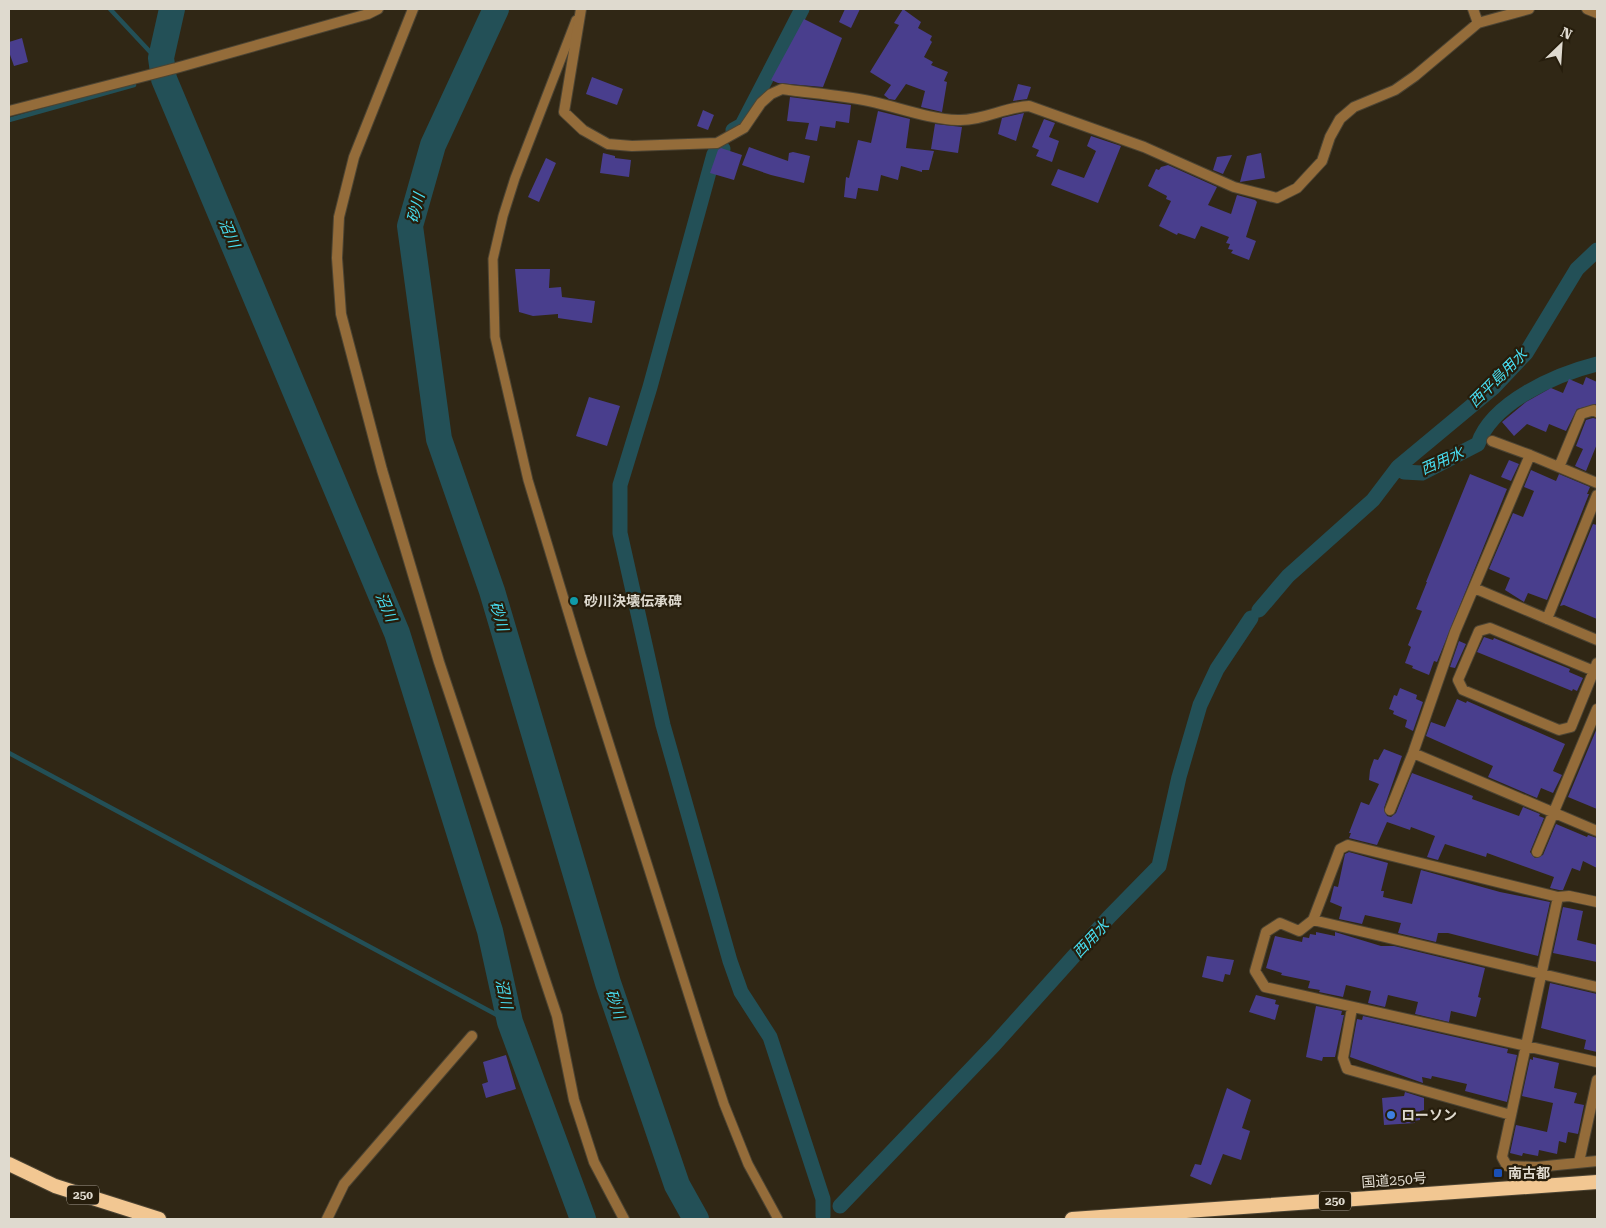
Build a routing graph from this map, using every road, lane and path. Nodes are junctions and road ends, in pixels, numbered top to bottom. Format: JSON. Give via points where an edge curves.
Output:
{"nodes":[{"id":1,"x":378,"y":9,"type":"edge"},
{"id":2,"x":413,"y":9,"type":"edge"},
{"id":3,"x":581,"y":9,"type":"edge"},
{"id":4,"x":1473,"y":9,"type":"edge"},
{"id":5,"x":1529,"y":9,"type":"edge"},
{"id":6,"x":1587,"y":9,"type":"edge"},
{"id":7,"x":1597,"y":13,"type":"edge"},
{"id":8,"x":1478,"y":23,"type":"junction"},
{"id":9,"x":9,"y":111,"type":"edge"},
{"id":10,"x":1597,"y":412,"type":"edge"},
{"id":11,"x":1492,"y":441,"type":"dead end"},
{"id":12,"x":1530,"y":455,"type":"junction"},
{"id":13,"x":1559,"y":467,"type":"junction"},
{"id":14,"x":1597,"y":483,"type":"edge"},
{"id":15,"x":1597,"y":495,"type":"edge"},
{"id":16,"x":1474,"y":588,"type":"junction"},
{"id":17,"x":1547,"y":619,"type":"junction"},
{"id":18,"x":1597,"y":640,"type":"edge"},
{"id":19,"x":1596,"y":667,"type":"edge"},
{"id":20,"x":1597,"y":708,"type":"edge"},
{"id":21,"x":1413,"y":753,"type":"junction"},
{"id":22,"x":1390,"y":810,"type":"dead end"},
{"id":23,"x":1554,"y":812,"type":"junction"},
{"id":24,"x":1597,"y":831,"type":"edge"},
{"id":25,"x":1538,"y":852,"type":"dead end"},
{"id":26,"x":1558,"y":897,"type":"junction"},
{"id":27,"x":1597,"y":902,"type":"edge"},
{"id":28,"x":1312,"y":920,"type":"junction"},
{"id":29,"x":1543,"y":974,"type":"junction"},
{"id":30,"x":1597,"y":987,"type":"edge"},
{"id":31,"x":1352,"y":1008,"type":"junction"},
{"id":32,"x":472,"y":1036,"type":"dead end"},
{"id":33,"x":1526,"y":1046,"type":"junction"},
{"id":34,"x":1597,"y":1062,"type":"edge"},
{"id":35,"x":1597,"y":1080,"type":"edge"},
{"id":36,"x":1511,"y":1115,"type":"junction"},
{"id":37,"x":1597,"y":1161,"type":"edge"},
{"id":38,"x":1579,"y":1162,"type":"junction"},
{"id":39,"x":9,"y":1164,"type":"edge"},
{"id":40,"x":1597,"y":1182,"type":"edge"},
{"id":41,"x":159,"y":1219,"type":"edge"},
{"id":42,"x":327,"y":1219,"type":"edge"},
{"id":43,"x":624,"y":1219,"type":"edge"},
{"id":44,"x":778,"y":1219,"type":"edge"},
{"id":45,"x":1072,"y":1219,"type":"edge"}],
"edges":[{"from":1,"to":9,"type":"street","via":[[158,73]]},
{"from":2,"to":43,"type":"street","via":[[354,157],[339,216],[337,258],[341,314],[382,470],[439,662],[557,1016],[574,1100],[594,1162]]},
{"from":3,"to":8,"type":"street","via":[[564,112],[583,130],[608,144],[717,143],[744,128],[761,104],[782,89],[866,100],[960,120],[1029,106],[1144,147],[1234,187],[1278,198],[1297,188],[1322,161],[1337,125],[1354,107],[1395,90]]},
{"from":3,"to":44,"type":"street","via":[[503,216],[493,259],[494,337],[528,480],[702,1037],[748,1164]]},
{"from":4,"to":8,"type":"street"},
{"from":5,"to":8,"type":"street"},
{"from":6,"to":7,"type":"street"},
{"from":10,"to":13,"type":"street","via":[[1581,414]]},
{"from":11,"to":12,"type":"street"},
{"from":12,"to":13,"type":"street"},
{"from":12,"to":16,"type":"street"},
{"from":13,"to":14,"type":"street"},
{"from":15,"to":17,"type":"street"},
{"from":16,"to":17,"type":"street"},
{"from":16,"to":21,"type":"street","via":[[1455,632]]},
{"from":17,"to":18,"type":"street"},
{"from":19,"to":19,"type":"street","via":[[1571,727],[1559,730],[1463,690],[1458,680],[1479,631],[1490,628]]},
{"from":20,"to":23,"type":"street"},
{"from":21,"to":22,"type":"street"},
{"from":21,"to":23,"type":"street"},
{"from":23,"to":24,"type":"street"},
{"from":23,"to":25,"type":"street"},
{"from":26,"to":27,"type":"street"},
{"from":26,"to":28,"type":"street","via":[[1348,845],[1340,849]]},
{"from":26,"to":29,"type":"street"},
{"from":28,"to":29,"type":"street"},
{"from":28,"to":31,"type":"street","via":[[1299,931],[1280,923],[1266,932],[1255,970],[1265,987]]},
{"from":29,"to":30,"type":"street"},
{"from":29,"to":33,"type":"street"},
{"from":31,"to":33,"type":"street"},
{"from":31,"to":36,"type":"street","via":[[1343,1058],[1347,1069]]},
{"from":32,"to":42,"type":"street","via":[[344,1184]]},
{"from":33,"to":34,"type":"street"},
{"from":33,"to":36,"type":"street"},
{"from":35,"to":38,"type":"street"},
{"from":36,"to":38,"type":"street","via":[[1502,1157],[1507,1166],[1537,1167]]},
{"from":37,"to":38,"type":"street"},
{"from":39,"to":41,"type":"highway","number":"250","via":[[55,1186]]},
{"from":40,"to":45,"type":"highway","name":"国道250号","number":"250"}]}
